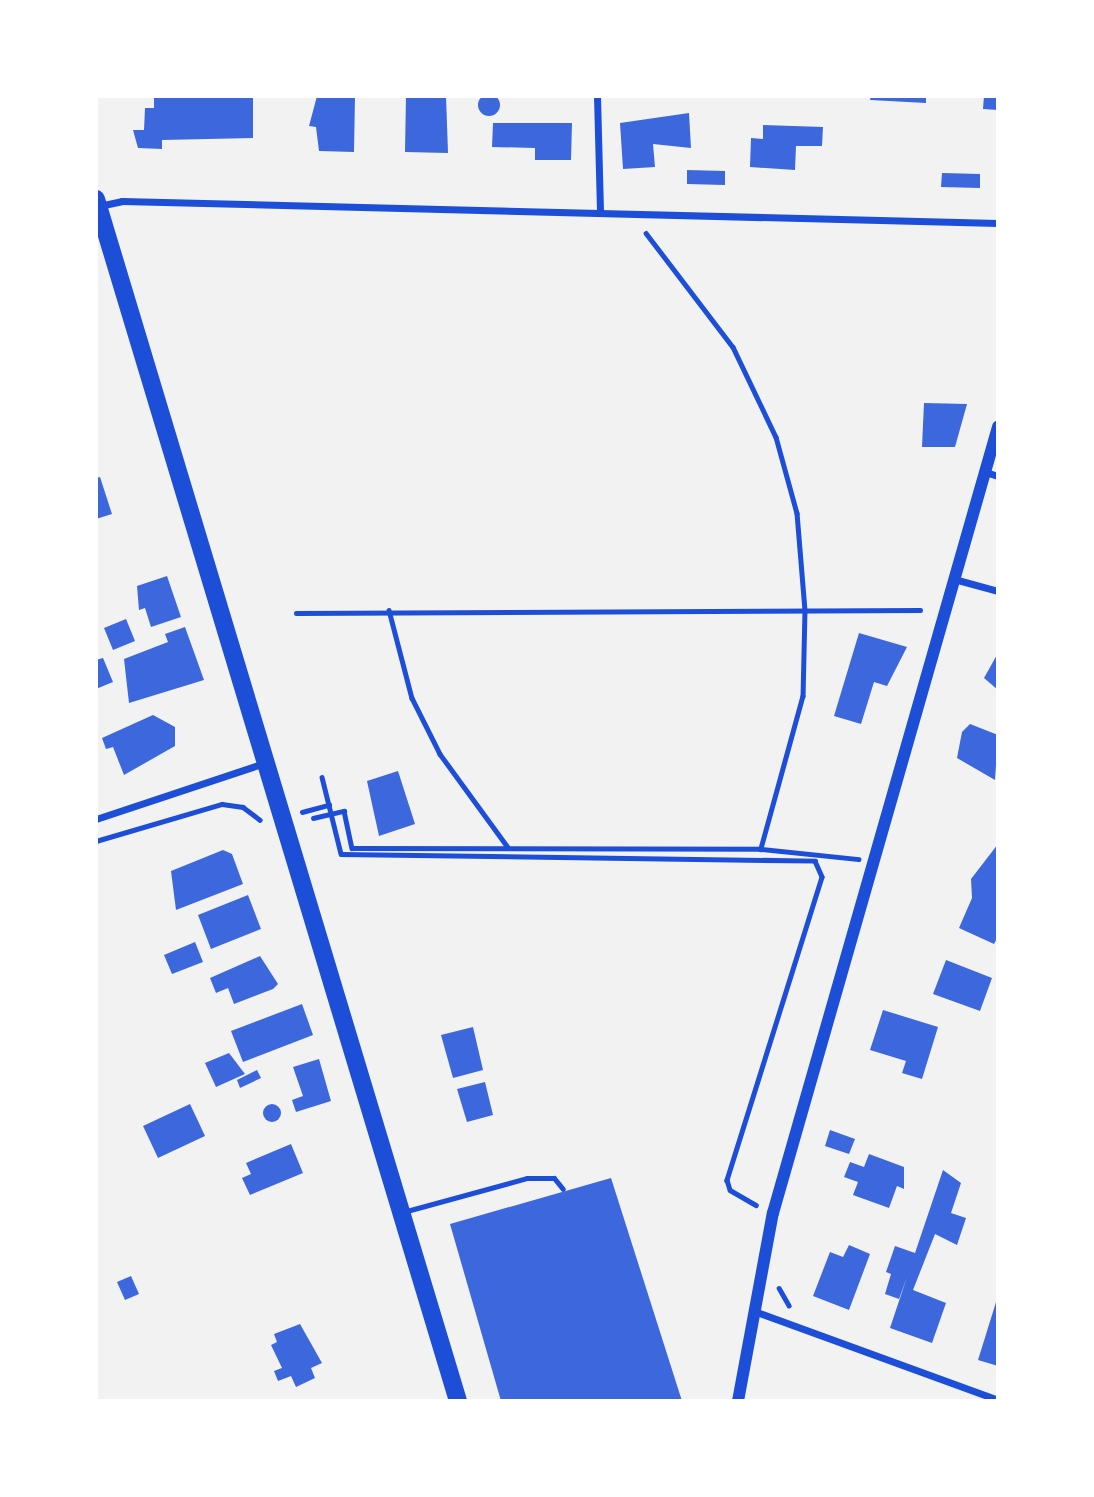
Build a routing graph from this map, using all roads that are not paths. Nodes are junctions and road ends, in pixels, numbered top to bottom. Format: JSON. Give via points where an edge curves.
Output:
{"nodes":[{"id":1,"x":597,"y":96,"type":"edge"},
{"id":2,"x":97,"y":203,"type":"edge"},
{"id":3,"x":600,"y":211,"type":"junction"},
{"id":4,"x":998,"y":223,"type":"edge"},
{"id":5,"x":998,"y":427,"type":"edge"},
{"id":6,"x":991,"y":474,"type":"edge"},
{"id":7,"x":954,"y":579,"type":"junction"},
{"id":8,"x":998,"y":590,"type":"edge"},
{"id":9,"x":264,"y":763,"type":"junction"},
{"id":10,"x":96,"y":819,"type":"edge"},
{"id":11,"x":563,"y":1189,"type":"dead end"},
{"id":12,"x":403,"y":1212,"type":"junction"},
{"id":13,"x":754,"y":1311,"type":"junction"},
{"id":14,"x":998,"y":1400,"type":"edge"},
{"id":15,"x":458,"y":1401,"type":"edge"},
{"id":16,"x":738,"y":1401,"type":"edge"}],
"edges":[{"from":1,"to":3,"type":"street"},
{"from":2,"to":3,"type":"street"},
{"from":2,"to":9,"type":"main road"},
{"from":3,"to":4,"type":"street"},
{"from":5,"to":6,"type":"street"},
{"from":6,"to":7,"type":"street"},
{"from":7,"to":8,"type":"street"},
{"from":7,"to":13,"type":"street","via":[[774,1213]]},
{"from":9,"to":10,"type":"street"},
{"from":9,"to":12,"type":"main road"},
{"from":11,"to":12,"type":"lane","via":[[554,1178],[527,1178]]},
{"from":12,"to":15,"type":"main road"},
{"from":13,"to":14,"type":"street"},
{"from":13,"to":16,"type":"street"}]}
